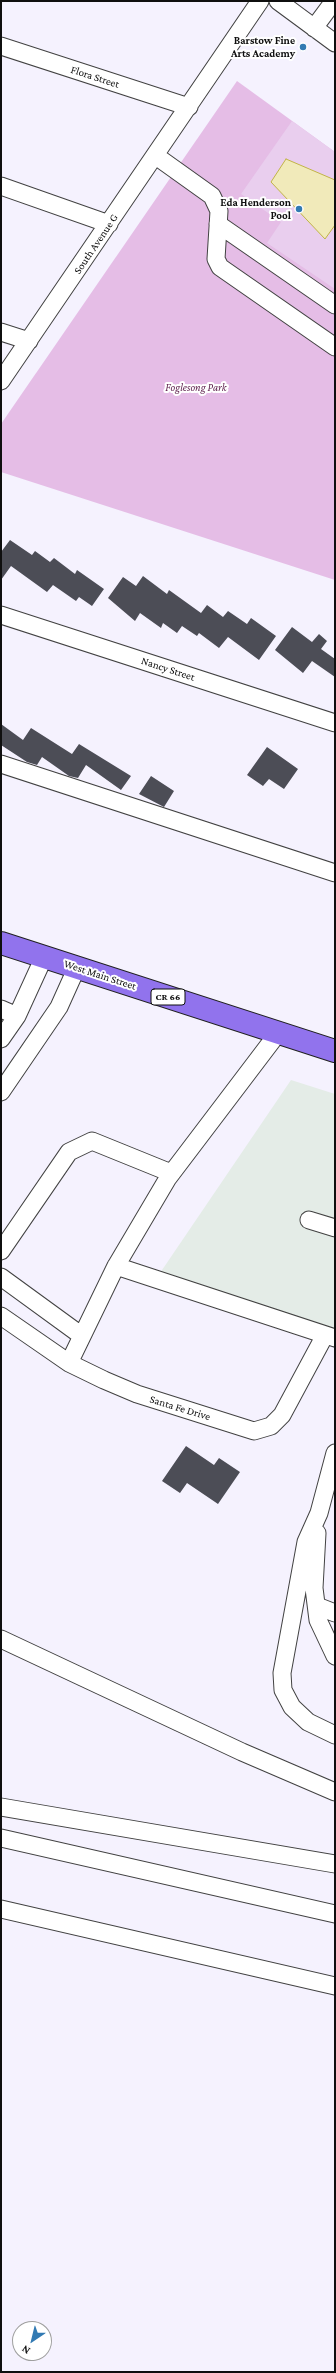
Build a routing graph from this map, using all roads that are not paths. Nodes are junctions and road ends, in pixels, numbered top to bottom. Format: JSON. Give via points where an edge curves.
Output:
{"nodes":[{"id":1,"x":260,"y":1,"type":"edge"},
{"id":2,"x":278,"y":1,"type":"edge"},
{"id":3,"x":334,"y":1,"type":"edge"},
{"id":4,"x":314,"y":28,"type":"junction"},
{"id":5,"x":335,"y":43,"type":"edge"},
{"id":6,"x":1,"y":46,"type":"edge"},
{"id":7,"x":190,"y":107,"type":"junction"},
{"id":8,"x":156,"y":156,"type":"junction"},
{"id":9,"x":1,"y":186,"type":"edge"},
{"id":10,"x":109,"y":224,"type":"junction"},
{"id":11,"x":218,"y":224,"type":"junction"},
{"id":12,"x":335,"y":305,"type":"edge"},
{"id":13,"x":1,"y":332,"type":"edge"},
{"id":14,"x":29,"y":341,"type":"junction"},
{"id":15,"x":335,"y":347,"type":"edge"},
{"id":16,"x":1,"y":381,"type":"edge"},
{"id":17,"x":1,"y":615,"type":"edge"},
{"id":18,"x":335,"y":723,"type":"edge"},
{"id":19,"x":1,"y":764,"type":"edge"},
{"id":20,"x":335,"y":873,"type":"edge"},
{"id":21,"x":1,"y":943,"type":"edge"},
{"id":22,"x":44,"y":957,"type":"junction"},
{"id":23,"x":77,"y":967,"type":"junction"},
{"id":24,"x":1,"y":1010,"type":"edge"},
{"id":25,"x":17,"y":1016,"type":"junction"},
{"id":26,"x":278,"y":1033,"type":"junction"},
{"id":27,"x":1,"y":1039,"type":"edge"},
{"id":28,"x":335,"y":1051,"type":"edge"},
{"id":29,"x":1,"y":1092,"type":"edge"},
{"id":30,"x":171,"y":1173,"type":"junction"},
{"id":31,"x":309,"y":1220,"type":"dead end"},
{"id":32,"x":335,"y":1228,"type":"edge"},
{"id":33,"x":1,"y":1251,"type":"edge"},
{"id":34,"x":116,"y":1266,"type":"junction"},
{"id":35,"x":1,"y":1277,"type":"edge"},
{"id":36,"x":1,"y":1316,"type":"edge"},
{"id":37,"x":82,"y":1336,"type":"junction"},
{"id":38,"x":330,"y":1336,"type":"edge"},
{"id":39,"x":69,"y":1363,"type":"junction"},
{"id":40,"x":335,"y":1452,"type":"edge"},
{"id":41,"x":319,"y":1513,"type":"junction"},
{"id":42,"x":317,"y":1606,"type":"junction"},
{"id":43,"x":335,"y":1613,"type":"edge"},
{"id":44,"x":1,"y":1639,"type":"edge"},
{"id":45,"x":335,"y":1656,"type":"edge"},
{"id":46,"x":335,"y":1735,"type":"edge"},
{"id":47,"x":335,"y":1792,"type":"edge"},
{"id":48,"x":1,"y":1807,"type":"edge"},
{"id":49,"x":1,"y":1838,"type":"edge"},
{"id":50,"x":335,"y":1864,"type":"edge"},
{"id":51,"x":1,"y":1909,"type":"edge"},
{"id":52,"x":335,"y":1914,"type":"edge"},
{"id":53,"x":335,"y":1986,"type":"edge"}],
"edges":[{"from":1,"to":7,"type":"street","name":"South Avenue G"},
{"from":2,"to":4,"type":"street"},
{"from":3,"to":4,"type":"street"},
{"from":4,"to":5,"type":"street"},
{"from":6,"to":7,"type":"street","name":"Flora Street"},
{"from":7,"to":8,"type":"street","name":"South Avenue G"},
{"from":8,"to":10,"type":"street","name":"South Avenue G"},
{"from":8,"to":11,"type":"street","via":[[212,196],[219,211]]},
{"from":9,"to":10,"type":"street"},
{"from":10,"to":14,"type":"street","name":"South Avenue G"},
{"from":11,"to":12,"type":"street"},
{"from":11,"to":15,"type":"street","via":[[216,259],[220,267]]},
{"from":13,"to":14,"type":"street"},
{"from":14,"to":16,"type":"street","name":"South Avenue G"},
{"from":17,"to":18,"type":"street","name":"Nancy Street"},
{"from":19,"to":20,"type":"street"},
{"from":21,"to":22,"type":"main road","name":"West Main Street","number":"CR 66"},
{"from":22,"to":23,"type":"main road","name":"West Main Street","number":"CR 66"},
{"from":22,"to":25,"type":"street"},
{"from":23,"to":26,"type":"main road","name":"West Main Street","number":"CR 66"},
{"from":23,"to":29,"type":"street","via":[[59,1007]]},
{"from":24,"to":25,"type":"street"},
{"from":25,"to":27,"type":"street"},
{"from":26,"to":28,"type":"main road","name":"West Main Street","number":"CR 66"},
{"from":26,"to":30,"type":"street"},
{"from":30,"to":33,"type":"street","via":[[92,1141],[69,1152]]},
{"from":30,"to":34,"type":"street"},
{"from":31,"to":32,"type":"street"},
{"from":34,"to":37,"type":"street"},
{"from":34,"to":38,"type":"street"},
{"from":35,"to":37,"type":"street"},
{"from":36,"to":39,"type":"street","name":"Santa Fe Drive"},
{"from":37,"to":39,"type":"street"},
{"from":38,"to":39,"type":"street","name":"Santa Fe Drive","via":[[282,1415],[271,1426],[254,1431],[137,1394]]},
{"from":40,"to":41,"type":"street"},
{"from":41,"to":42,"type":"street","via":[[314,1588]]},
{"from":41,"to":46,"type":"street","via":[[306,1542],[282,1673],[283,1690],[292,1707],[308,1722]]},
{"from":42,"to":43,"type":"street"},
{"from":42,"to":45,"type":"street","via":[[318,1620]]},
{"from":44,"to":47,"type":"street","via":[[242,1752]]},
{"from":48,"to":50,"type":"street"},
{"from":49,"to":52,"type":"street"},
{"from":51,"to":53,"type":"street"}]}
